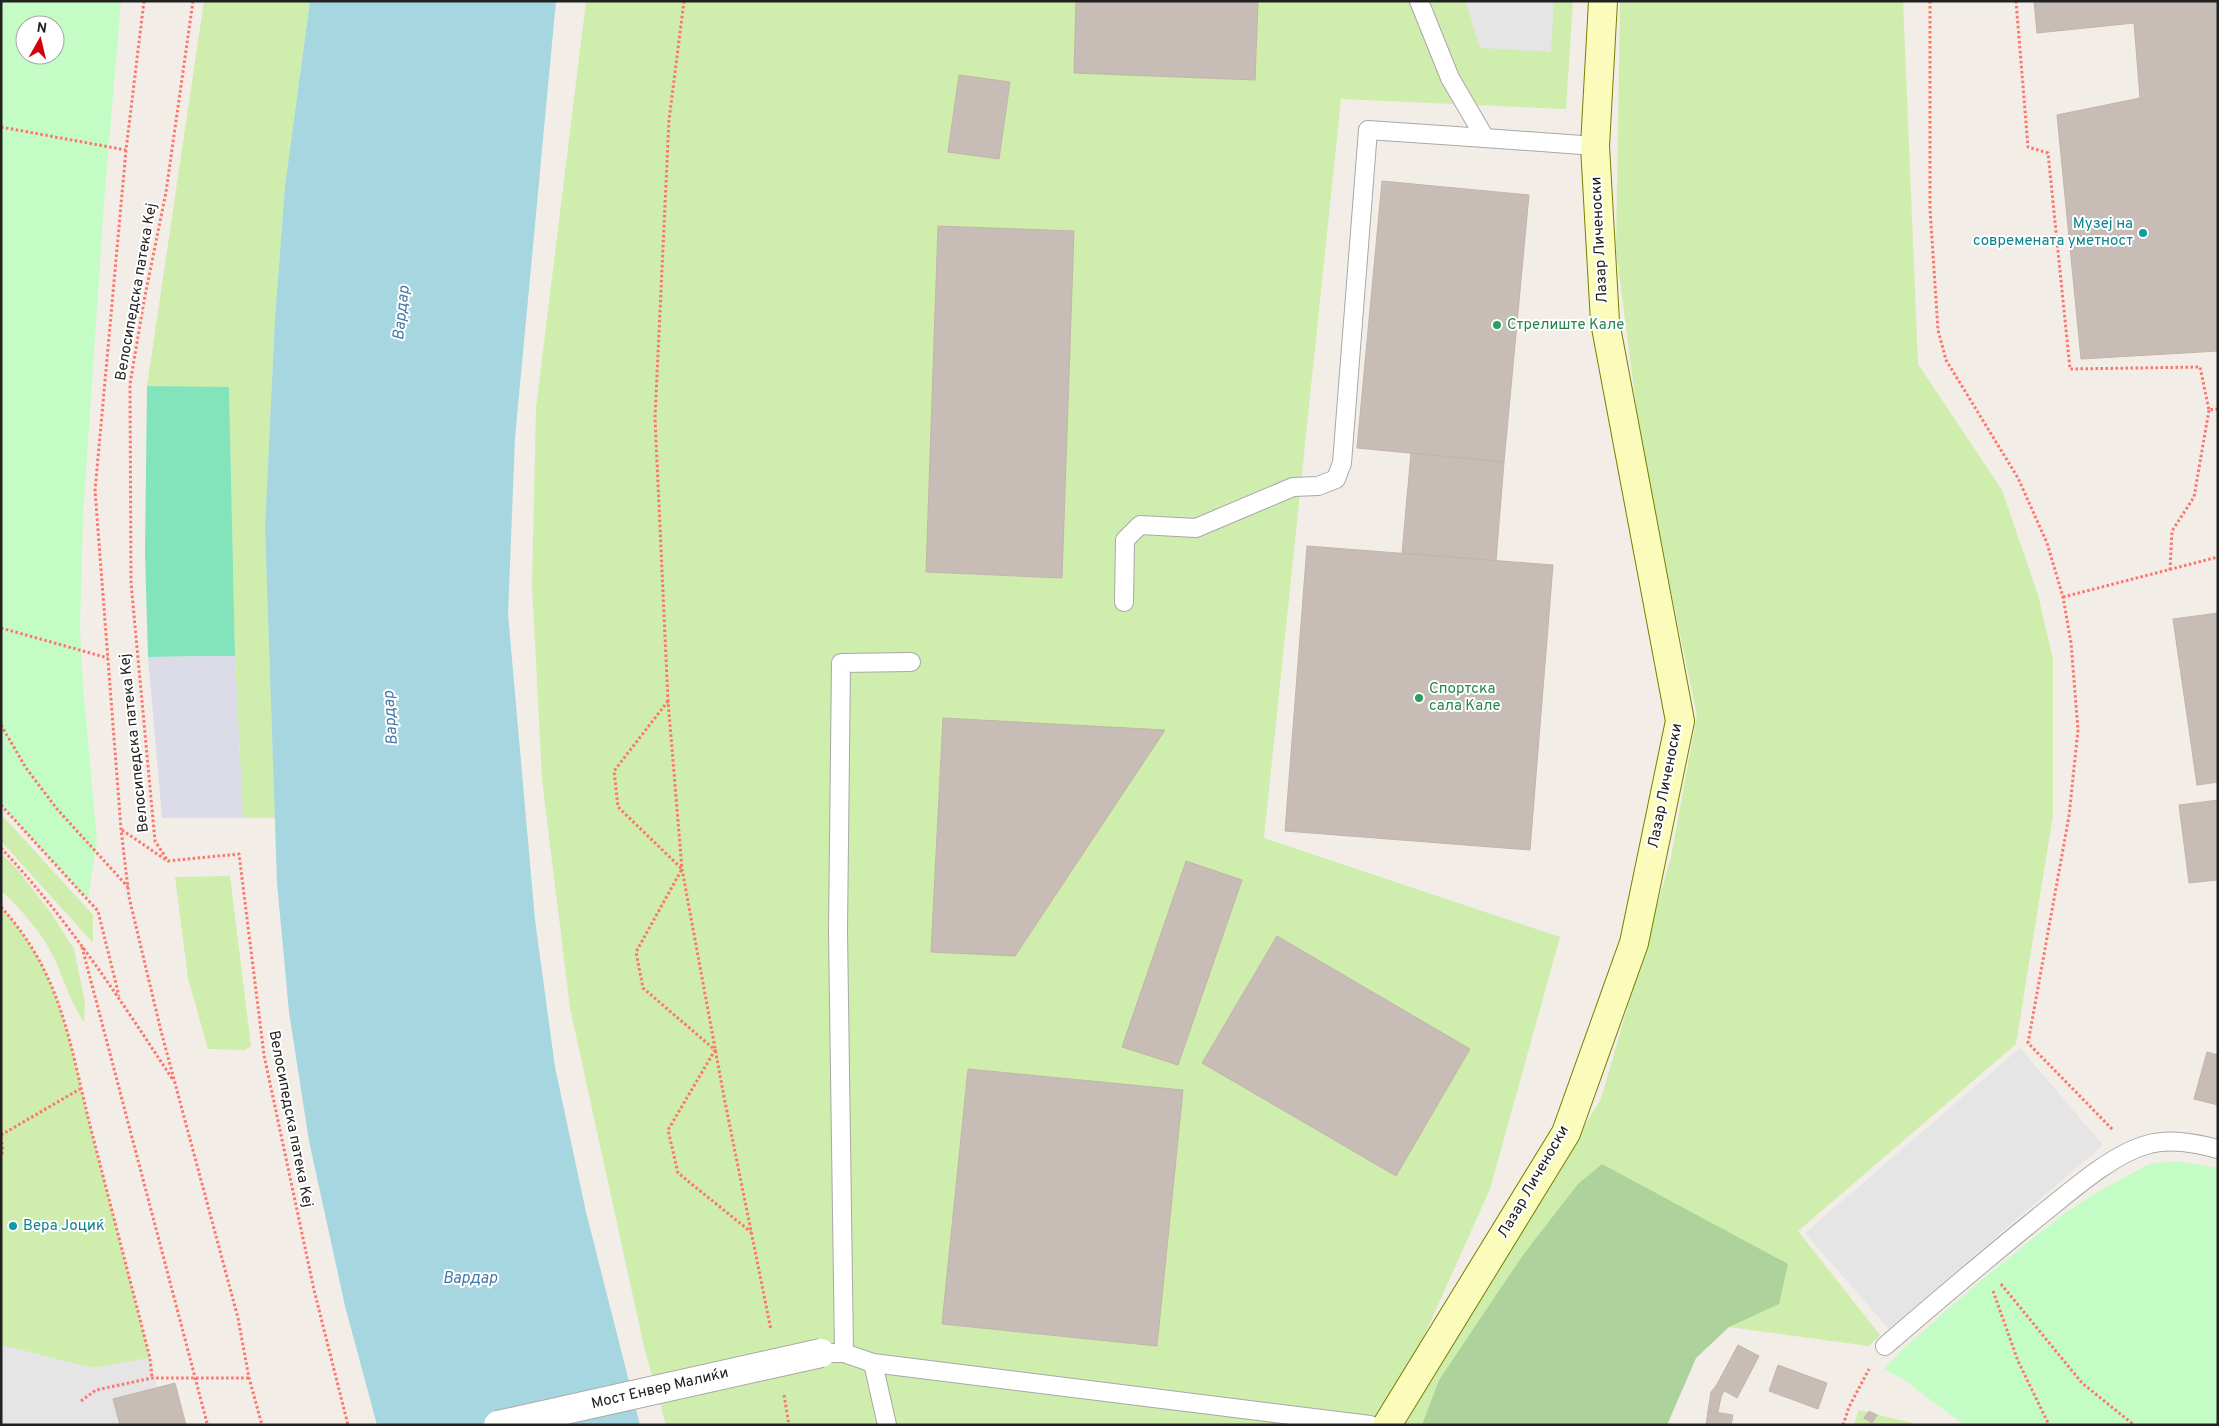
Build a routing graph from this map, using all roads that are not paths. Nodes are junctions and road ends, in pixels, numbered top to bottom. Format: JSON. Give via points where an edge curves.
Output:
{"nodes":[{"id":1,"x":1419,"y":1,"type":"edge"},
{"id":2,"x":1603,"y":1,"type":"edge"},
{"id":3,"x":1485,"y":138,"type":"junction"},
{"id":4,"x":1595,"y":146,"type":"junction"},
{"id":5,"x":1124,"y":602,"type":"dead end"},
{"id":6,"x":911,"y":662,"type":"dead end"},
{"id":7,"x":2218,"y":1149,"type":"edge"},
{"id":8,"x":1885,"y":1346,"type":"road end"},
{"id":9,"x":832,"y":1353,"type":"junction"},
{"id":10,"x":873,"y":1363,"type":"junction"},
{"id":11,"x":498,"y":1425,"type":"edge"},
{"id":12,"x":887,"y":1425,"type":"edge"},
{"id":13,"x":1370,"y":1425,"type":"edge"},
{"id":14,"x":1387,"y":1425,"type":"edge"}],
"edges":[{"from":1,"to":3,"type":"lane","via":[[1450,78]]},
{"from":2,"to":4,"type":"street","name":"Лазар Личеноски"},
{"from":3,"to":4,"type":"lane"},
{"from":3,"to":5,"type":"lane","via":[[1368,130],[1342,463],[1336,479],[1318,486],[1293,487],[1196,528],[1140,524],[1125,540]]},
{"from":4,"to":14,"type":"street","name":"Лазар Личеноски","via":[[1605,322],[1680,721],[1634,943],[1566,1133]]},
{"from":6,"to":9,"type":"lane","via":[[841,663]]},
{"from":7,"to":8,"type":"lane","via":[[2182,1142],[2148,1144],[2132,1150],[2083,1181]]},
{"from":9,"to":10,"type":"lane"},
{"from":9,"to":11,"type":"street","name":"Мост Енвер Малиќи","bridge":true},
{"from":10,"to":12,"type":"lane"},
{"from":10,"to":13,"type":"lane"}]}
